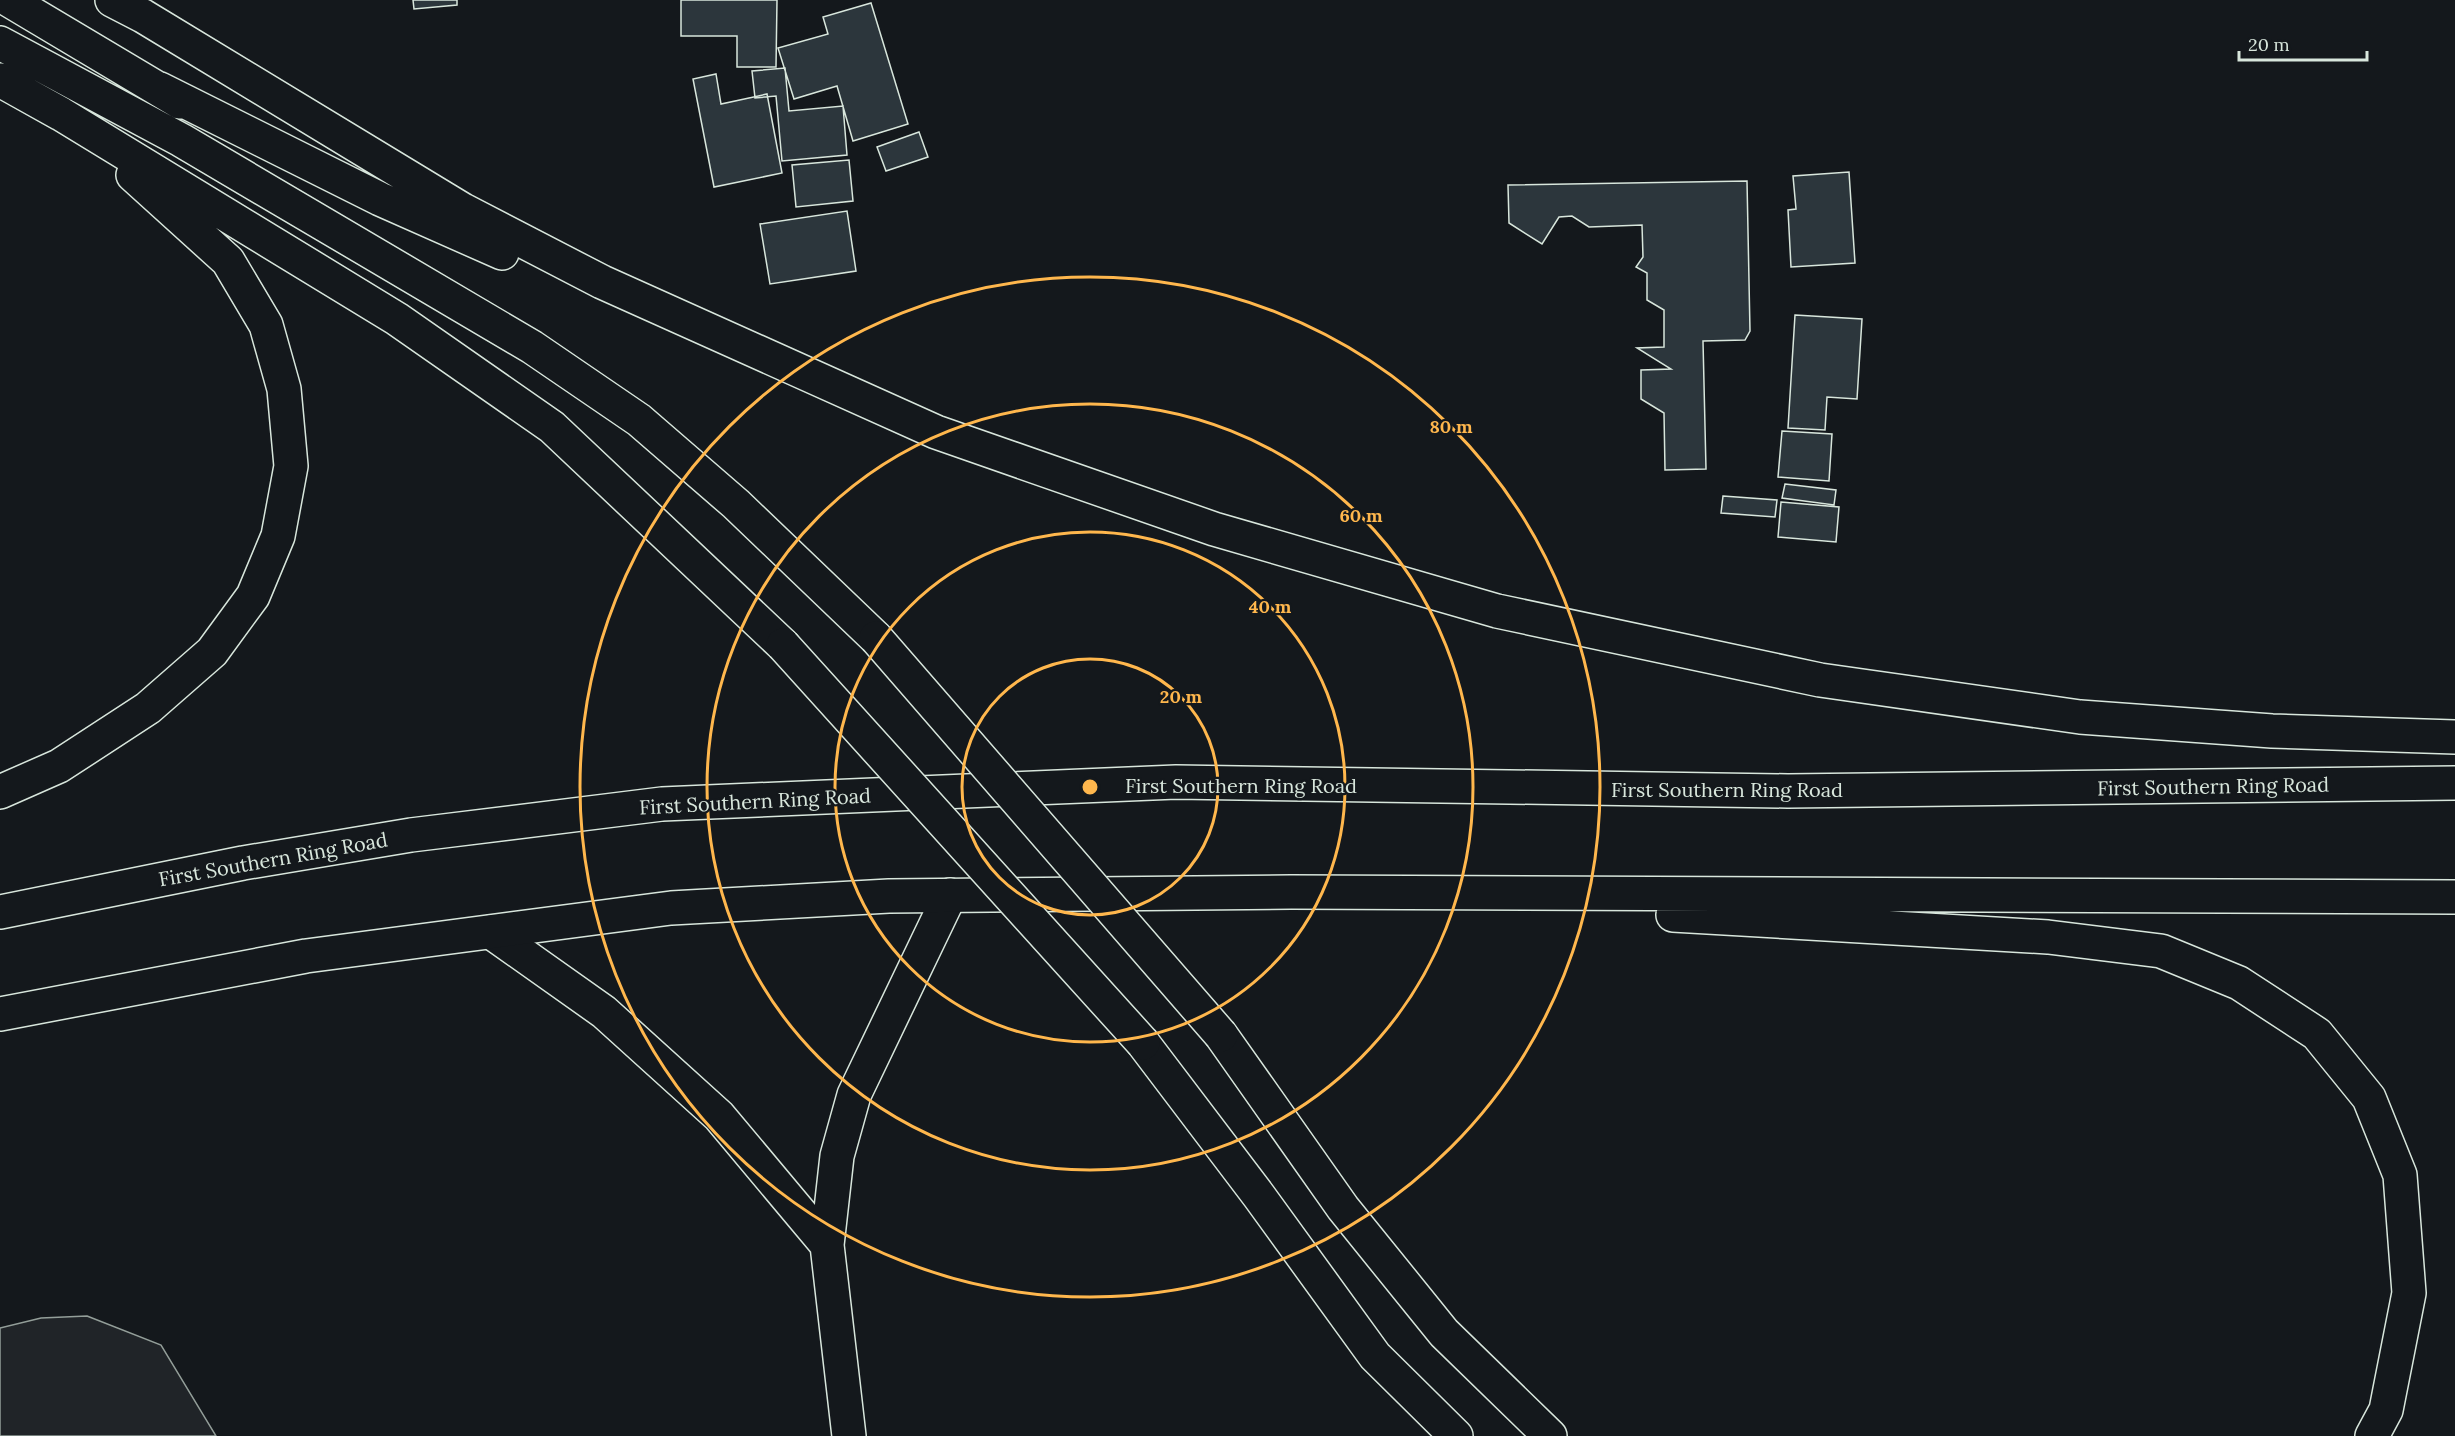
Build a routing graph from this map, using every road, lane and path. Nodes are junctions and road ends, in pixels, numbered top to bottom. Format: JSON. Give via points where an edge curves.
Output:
{"nodes":[{"id":1,"x":9,"y":0,"type":"edge"},
{"id":2,"x":112,"y":0,"type":"edge"},
{"id":3,"x":0,"y":43,"type":"edge"},
{"id":4,"x":0,"y":80,"type":"edge"},
{"id":5,"x":160,"y":89,"type":"junction"},
{"id":6,"x":61,"y":114,"type":"junction"},
{"id":7,"x":639,"y":420,"type":"junction"},
{"id":8,"x":936,"y":432,"type":"junction"},
{"id":9,"x":2455,"y":737,"type":"edge"},
{"id":10,"x":2455,"y":783,"type":"edge"},
{"id":11,"x":0,"y":792,"type":"edge"},
{"id":12,"x":1291,"y":892,"type":"junction"},
{"id":13,"x":950,"y":895,"type":"junction"},
{"id":14,"x":2455,"y":897,"type":"edge"},
{"id":15,"x":0,"y":912,"type":"edge"},
{"id":16,"x":491,"y":932,"type":"junction"},
{"id":17,"x":0,"y":1014,"type":"edge"},
{"id":18,"x":827,"y":1245,"type":"junction"},
{"id":19,"x":849,"y":1436,"type":"edge"},
{"id":20,"x":1456,"y":1436,"type":"edge"},
{"id":21,"x":1550,"y":1436,"type":"edge"},
{"id":22,"x":2372,"y":1436,"type":"edge"}],
"edges":[{"from":1,"to":5,"type":"main road"},
{"from":2,"to":8,"type":"main road","via":[[463,210],[582,272]]},
{"from":3,"to":7,"type":"main road","via":[[181,140],[511,335]]},
{"from":4,"to":6,"type":"main road"},
{"from":5,"to":7,"type":"main road","via":[[523,326]]},
{"from":5,"to":8,"type":"main road","via":[[380,199]]},
{"from":6,"to":11,"type":"main road","via":[[228,261],[266,326],[284,388],[291,465],[278,536],[253,596],[212,652],[138,715],[59,766]]},
{"from":6,"to":20,"type":"main road","bridge":true,"via":[[397,319],[552,428],[783,645],[1143,1043],[1375,1356]]},
{"from":7,"to":21,"type":"main road","bridge":true,"via":[[736,504],[876,638],[1221,1035],[1343,1208],[1444,1334]]},
{"from":8,"to":9,"type":"main road","via":[[1214,529],[1497,611],[1820,680],[2080,717],[2272,731]]},
{"from":10,"to":15,"type":"main road","name":"First Southern Ring Road","via":[[1788,791],[1176,782],[686,803],[411,836],[232,865]]},
{"from":12,"to":13,"type":"main road"},
{"from":12,"to":14,"type":"main road"},
{"from":12,"to":22,"type":"main road","via":[[2048,937],[2161,951],[2239,983],[2317,1034],[2369,1098],[2400,1175],[2409,1293],[2386,1410]]},
{"from":13,"to":16,"type":"main road","via":[[671,908]]},
{"from":13,"to":18,"type":"main road","via":[[854,1095],[837,1156]]},
{"from":16,"to":17,"type":"main road","via":[[306,956]]},
{"from":16,"to":18,"type":"main road","via":[[604,1012],[719,1116]]},
{"from":18,"to":19,"type":"main road"}]}
